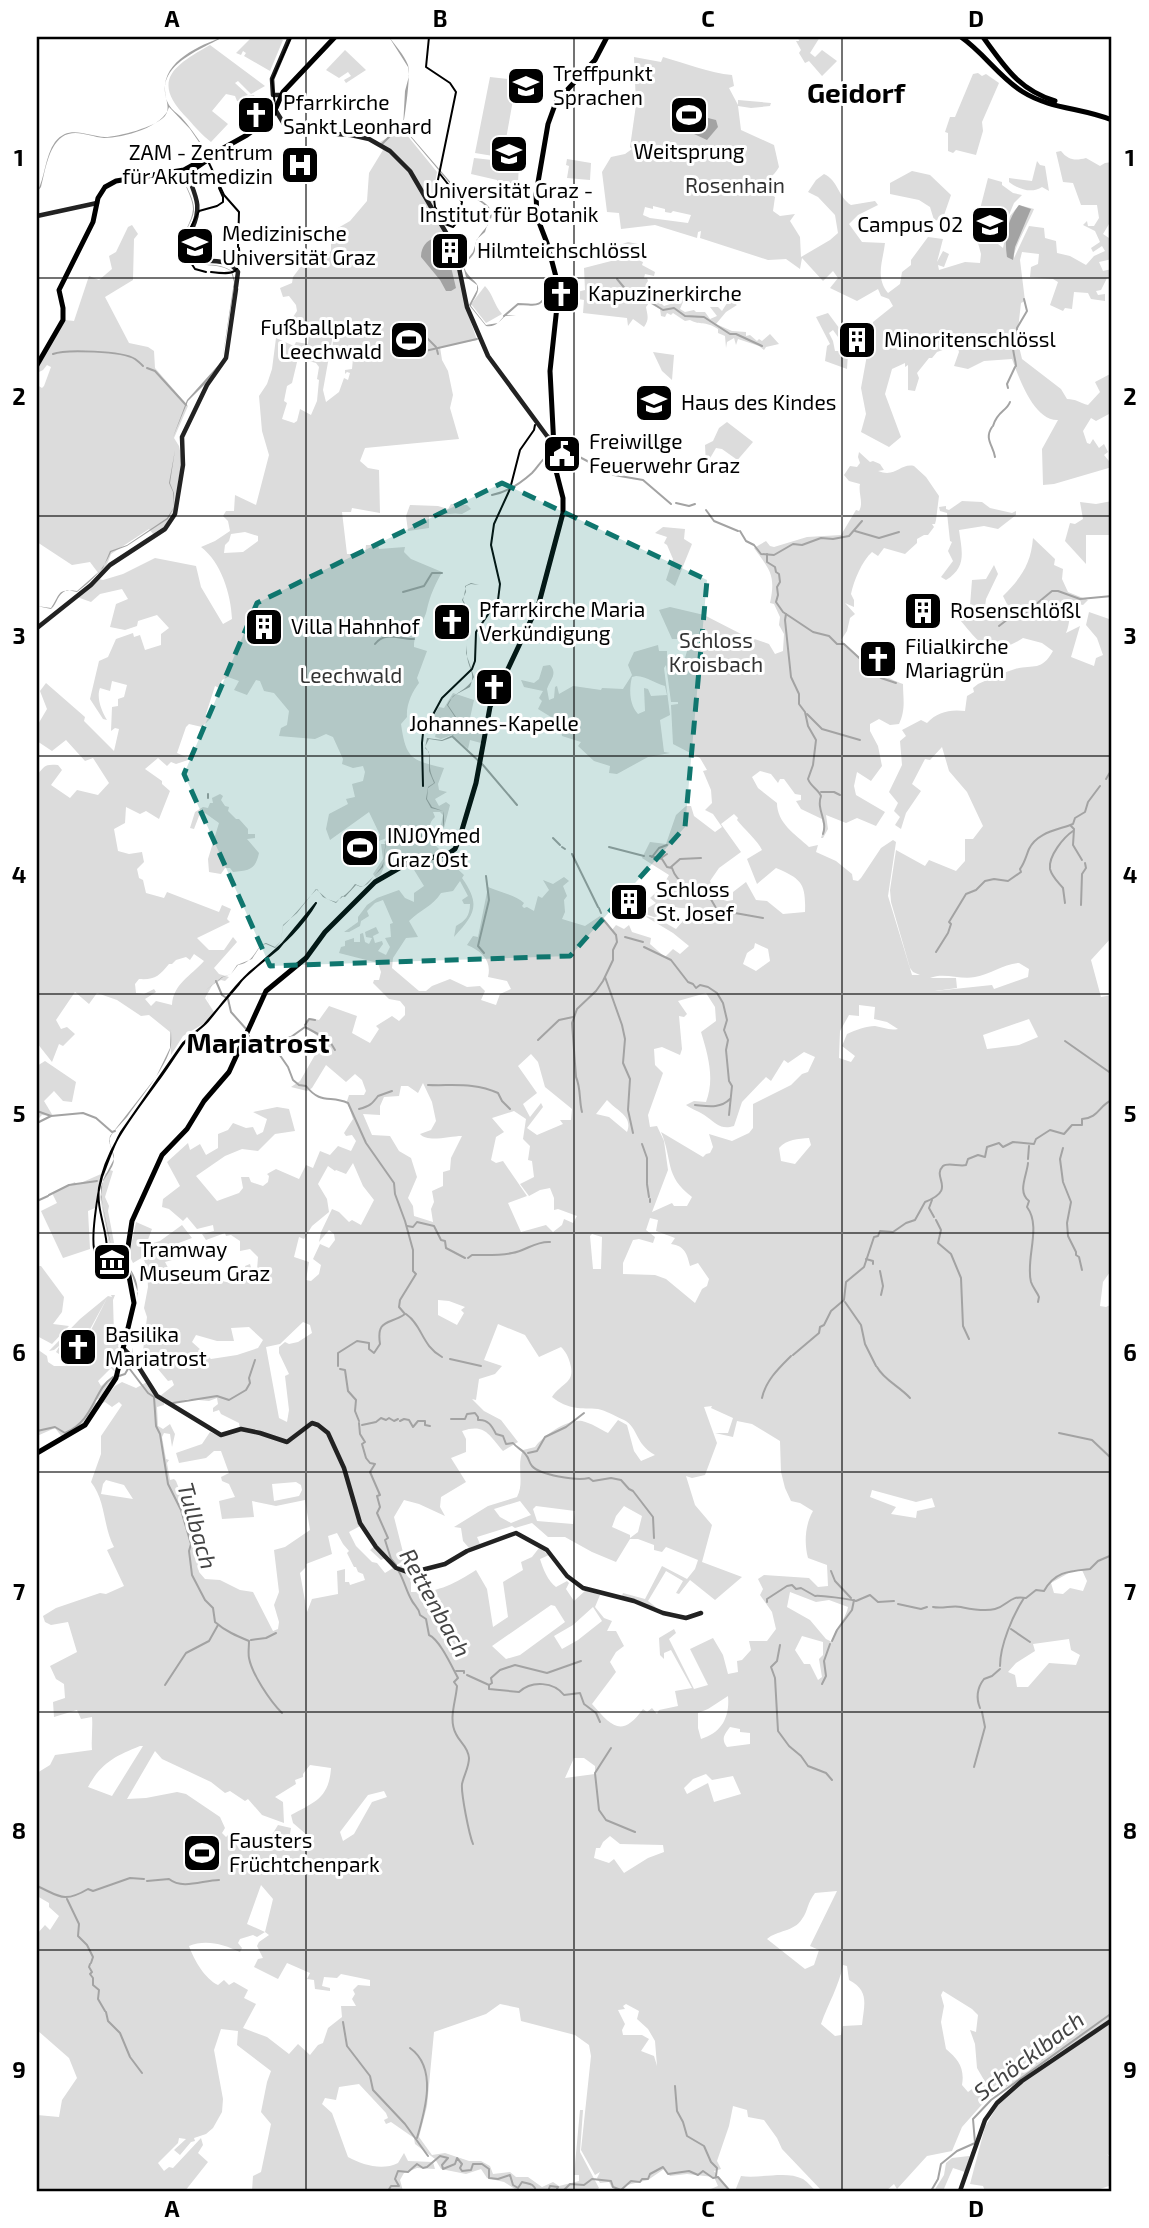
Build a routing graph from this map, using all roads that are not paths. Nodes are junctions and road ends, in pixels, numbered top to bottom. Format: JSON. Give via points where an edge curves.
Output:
{"nodes":[{"id":1,"x":290,"y":37,"type":"edge"},
{"id":2,"x":335,"y":37,"type":"edge"},
{"id":3,"x":607,"y":37,"type":"edge"},
{"id":4,"x":961,"y":37,"type":"edge"},
{"id":5,"x":983,"y":37,"type":"edge"},
{"id":6,"x":1000,"y":60,"type":"junction"},
{"id":7,"x":989,"y":62,"type":"junction"},
{"id":8,"x":1005,"y":77,"type":"junction"},
{"id":9,"x":1021,"y":84,"type":"junction"},
{"id":10,"x":281,"y":95,"type":"junction"},
{"id":11,"x":276,"y":111,"type":"junction"},
{"id":12,"x":1112,"y":118,"type":"edge"},
{"id":13,"x":185,"y":172,"type":"junction"},
{"id":14,"x":96,"y":202,"type":"junction"},
{"id":15,"x":37,"y":216,"type":"edge"},
{"id":16,"x":37,"y":365,"type":"edge"},
{"id":17,"x":553,"y":441,"type":"junction"},
{"id":18,"x":37,"y":628,"type":"edge"},
{"id":19,"x":124,"y":1349,"type":"junction"},
{"id":20,"x":37,"y":1453,"type":"edge"},
{"id":21,"x":701,"y":1613,"type":"dead end"},
{"id":22,"x":1112,"y":2020,"type":"edge"},
{"id":23,"x":960,"y":2191,"type":"edge"}],
"edges":[{"from":1,"to":10,"type":"street","via":[[272,79],[273,93]]},
{"from":2,"to":10,"type":"main road"},
{"from":3,"to":17,"type":"main road","via":[[595,60],[557,101],[537,181],[536,209],[558,281],[550,370]]},
{"from":4,"to":7,"type":"main road"},
{"from":5,"to":6,"type":"main road"},
{"from":6,"to":7,"type":"main road"},
{"from":6,"to":9,"type":"main road"},
{"from":7,"to":8,"type":"main road"},
{"from":8,"to":9,"type":"main road","via":[[1010,75]]},
{"from":8,"to":12,"type":"main road","via":[[1050,104]]},
{"from":9,"to":12,"type":"main road","via":[[1047,99]]},
{"from":10,"to":11,"type":"main road"},
{"from":11,"to":13,"type":"main road","via":[[269,120]]},
{"from":11,"to":17,"type":"street","via":[[291,131],[369,139],[410,171],[458,258],[474,328],[490,360]]},
{"from":13,"to":14,"type":"main road","via":[[116,181],[103,189]]},
{"from":13,"to":18,"type":"street","via":[[198,205],[186,245],[192,257],[226,262],[237,270],[226,359],[207,385],[182,437],[183,465],[171,522],[110,565]]},
{"from":14,"to":15,"type":"street"},
{"from":14,"to":16,"type":"main road","via":[[93,222],[59,290],[62,320]]},
{"from":17,"to":19,"type":"main road","via":[[564,505],[559,535],[536,612],[490,707],[476,783],[455,849],[408,863],[375,882],[306,958],[270,986],[225,1077],[162,1155],[132,1221],[127,1263],[134,1300]]},
{"from":19,"to":20,"type":"main road","via":[[117,1376],[85,1425]]},
{"from":19,"to":21,"type":"street","via":[[157,1396],[222,1435],[234,1429],[247,1430],[287,1442],[312,1423],[323,1428],[344,1468],[360,1524],[398,1569],[410,1573],[445,1564],[516,1533],[547,1550],[583,1588],[686,1618]]},
{"from":22,"to":23,"type":"street","via":[[1021,2081],[997,2103],[985,2120]]}]}
